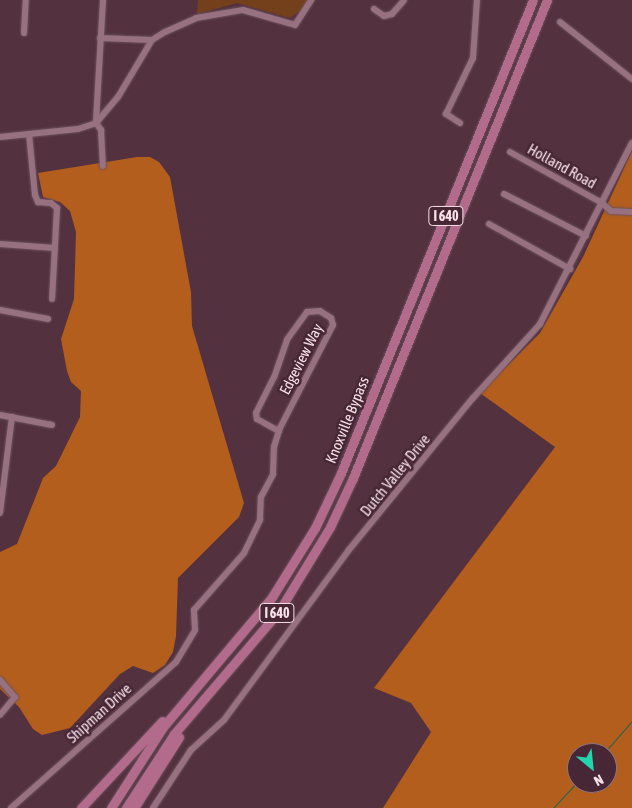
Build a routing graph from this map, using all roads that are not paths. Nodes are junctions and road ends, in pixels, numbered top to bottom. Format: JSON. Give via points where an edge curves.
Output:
{"nodes":[{"id":1,"x":26,"y":0,"type":"edge"},
{"id":2,"x":103,"y":0,"type":"edge"},
{"id":3,"x":311,"y":0,"type":"edge"},
{"id":4,"x":404,"y":0,"type":"edge"},
{"id":5,"x":476,"y":0,"type":"edge"},
{"id":6,"x":534,"y":0,"type":"edge"},
{"id":7,"x":547,"y":0,"type":"edge"},
{"id":8,"x":374,"y":9,"type":"dead end"},
{"id":9,"x":560,"y":22,"type":"dead end"},
{"id":10,"x":24,"y":33,"type":"dead end"},
{"id":11,"x":100,"y":38,"type":"junction"},
{"id":12,"x":152,"y":40,"type":"junction"},
{"id":13,"x":632,"y":79,"type":"edge"},
{"id":14,"x":96,"y":123,"type":"junction"},
{"id":15,"x":460,"y":124,"type":"dead end"},
{"id":16,"x":29,"y":134,"type":"junction"},
{"id":17,"x":0,"y":137,"type":"edge"},
{"id":18,"x":632,"y":143,"type":"edge"},
{"id":19,"x":510,"y":152,"type":"dead end"},
{"id":20,"x":103,"y":166,"type":"dead end"},
{"id":21,"x":504,"y":194,"type":"dead end"},
{"id":22,"x":602,"y":203,"type":"junction"},
{"id":23,"x":632,"y":212,"type":"edge"},
{"id":24,"x":489,"y":224,"type":"dead end"},
{"id":25,"x":586,"y":236,"type":"junction"},
{"id":26,"x":0,"y":244,"type":"edge"},
{"id":27,"x":55,"y":248,"type":"junction"},
{"id":28,"x":570,"y":269,"type":"junction"},
{"id":29,"x":52,"y":300,"type":"dead end"},
{"id":30,"x":0,"y":310,"type":"edge"},
{"id":31,"x":48,"y":319,"type":"dead end"},
{"id":32,"x":0,"y":415,"type":"edge"},
{"id":33,"x":12,"y":417,"type":"junction"},
{"id":34,"x":52,"y":425,"type":"dead end"},
{"id":35,"x":279,"y":431,"type":"junction"},
{"id":36,"x":0,"y":513,"type":"edge"},
{"id":37,"x":336,"y":515,"type":"junction"},
{"id":38,"x":196,"y":630,"type":"joint"},
{"id":39,"x":0,"y":680,"type":"edge"},
{"id":40,"x":188,"y":697,"type":"junction"},
{"id":41,"x":0,"y":715,"type":"edge"},
{"id":42,"x":11,"y":808,"type":"edge"},
{"id":43,"x":81,"y":808,"type":"edge"},
{"id":44,"x":111,"y":808,"type":"edge"},
{"id":45,"x":126,"y":808,"type":"edge"},
{"id":46,"x":134,"y":808,"type":"edge"},
{"id":47,"x":153,"y":808,"type":"edge"}],
"edges":[{"from":1,"to":10,"type":"street"},
{"from":2,"to":11,"type":"street"},
{"from":3,"to":12,"type":"street","via":[[295,25],[243,10],[196,18]]},
{"from":4,"to":8,"type":"street","via":[[392,14],[384,16]]},
{"from":5,"to":15,"type":"street","via":[[473,58],[446,114]]},
{"from":6,"to":40,"type":"highway","name":"Knoxville Bypass","number":"I 640","via":[[319,521],[272,597]]},
{"from":7,"to":37,"type":"highway","name":"Knoxville Bypass","number":"I 640"},
{"from":9,"to":13,"type":"street"},
{"from":11,"to":12,"type":"street"},
{"from":11,"to":14,"type":"street"},
{"from":12,"to":14,"type":"street","via":[[118,97]]},
{"from":14,"to":16,"type":"street","via":[[78,130]]},
{"from":14,"to":20,"type":"street","via":[[101,130]]},
{"from":16,"to":17,"type":"street"},
{"from":16,"to":27,"type":"street","via":[[35,195],[38,202],[51,203],[57,208]]},
{"from":18,"to":22,"type":"street","name":"Dutch Valley Drive"},
{"from":19,"to":22,"type":"street","name":"Holland Road"},
{"from":21,"to":25,"type":"street"},
{"from":22,"to":23,"type":"street","name":"Holland Road","via":[[611,211]]},
{"from":22,"to":25,"type":"street","name":"Dutch Valley Drive"},
{"from":24,"to":28,"type":"street"},
{"from":25,"to":28,"type":"street","name":"Dutch Valley Drive"},
{"from":26,"to":27,"type":"street"},
{"from":27,"to":29,"type":"street"},
{"from":28,"to":47,"type":"street","name":"Dutch Valley Drive","via":[[540,324],[473,398],[348,551],[224,720],[191,750]]},
{"from":30,"to":31,"type":"street"},
{"from":32,"to":33,"type":"street"},
{"from":33,"to":34,"type":"street"},
{"from":33,"to":36,"type":"street"},
{"from":35,"to":35,"type":"street","name":"Edgeview Way","via":[[257,419],[256,413],[287,340],[307,312],[320,311],[331,318],[333,325]]},
{"from":35,"to":38,"type":"street","name":"Edgeview Way","via":[[274,447],[273,474],[261,497],[257,527],[244,553],[194,610]]},
{"from":37,"to":45,"type":"highway","name":"Knoxville Bypass","number":"I 640","via":[[311,562],[278,611],[174,734]]},
{"from":37,"to":46,"type":"highway","via":[[330,538],[296,595],[183,732]]},
{"from":38,"to":42,"type":"street","name":"Shipman Drive","via":[[176,662]]},
{"from":39,"to":41,"type":"street","via":[[15,697]]},
{"from":40,"to":43,"type":"highway","via":[[147,735]]},
{"from":40,"to":44,"type":"highway","name":"Knoxville Bypass","number":"I 640","via":[[147,749]]}]}
